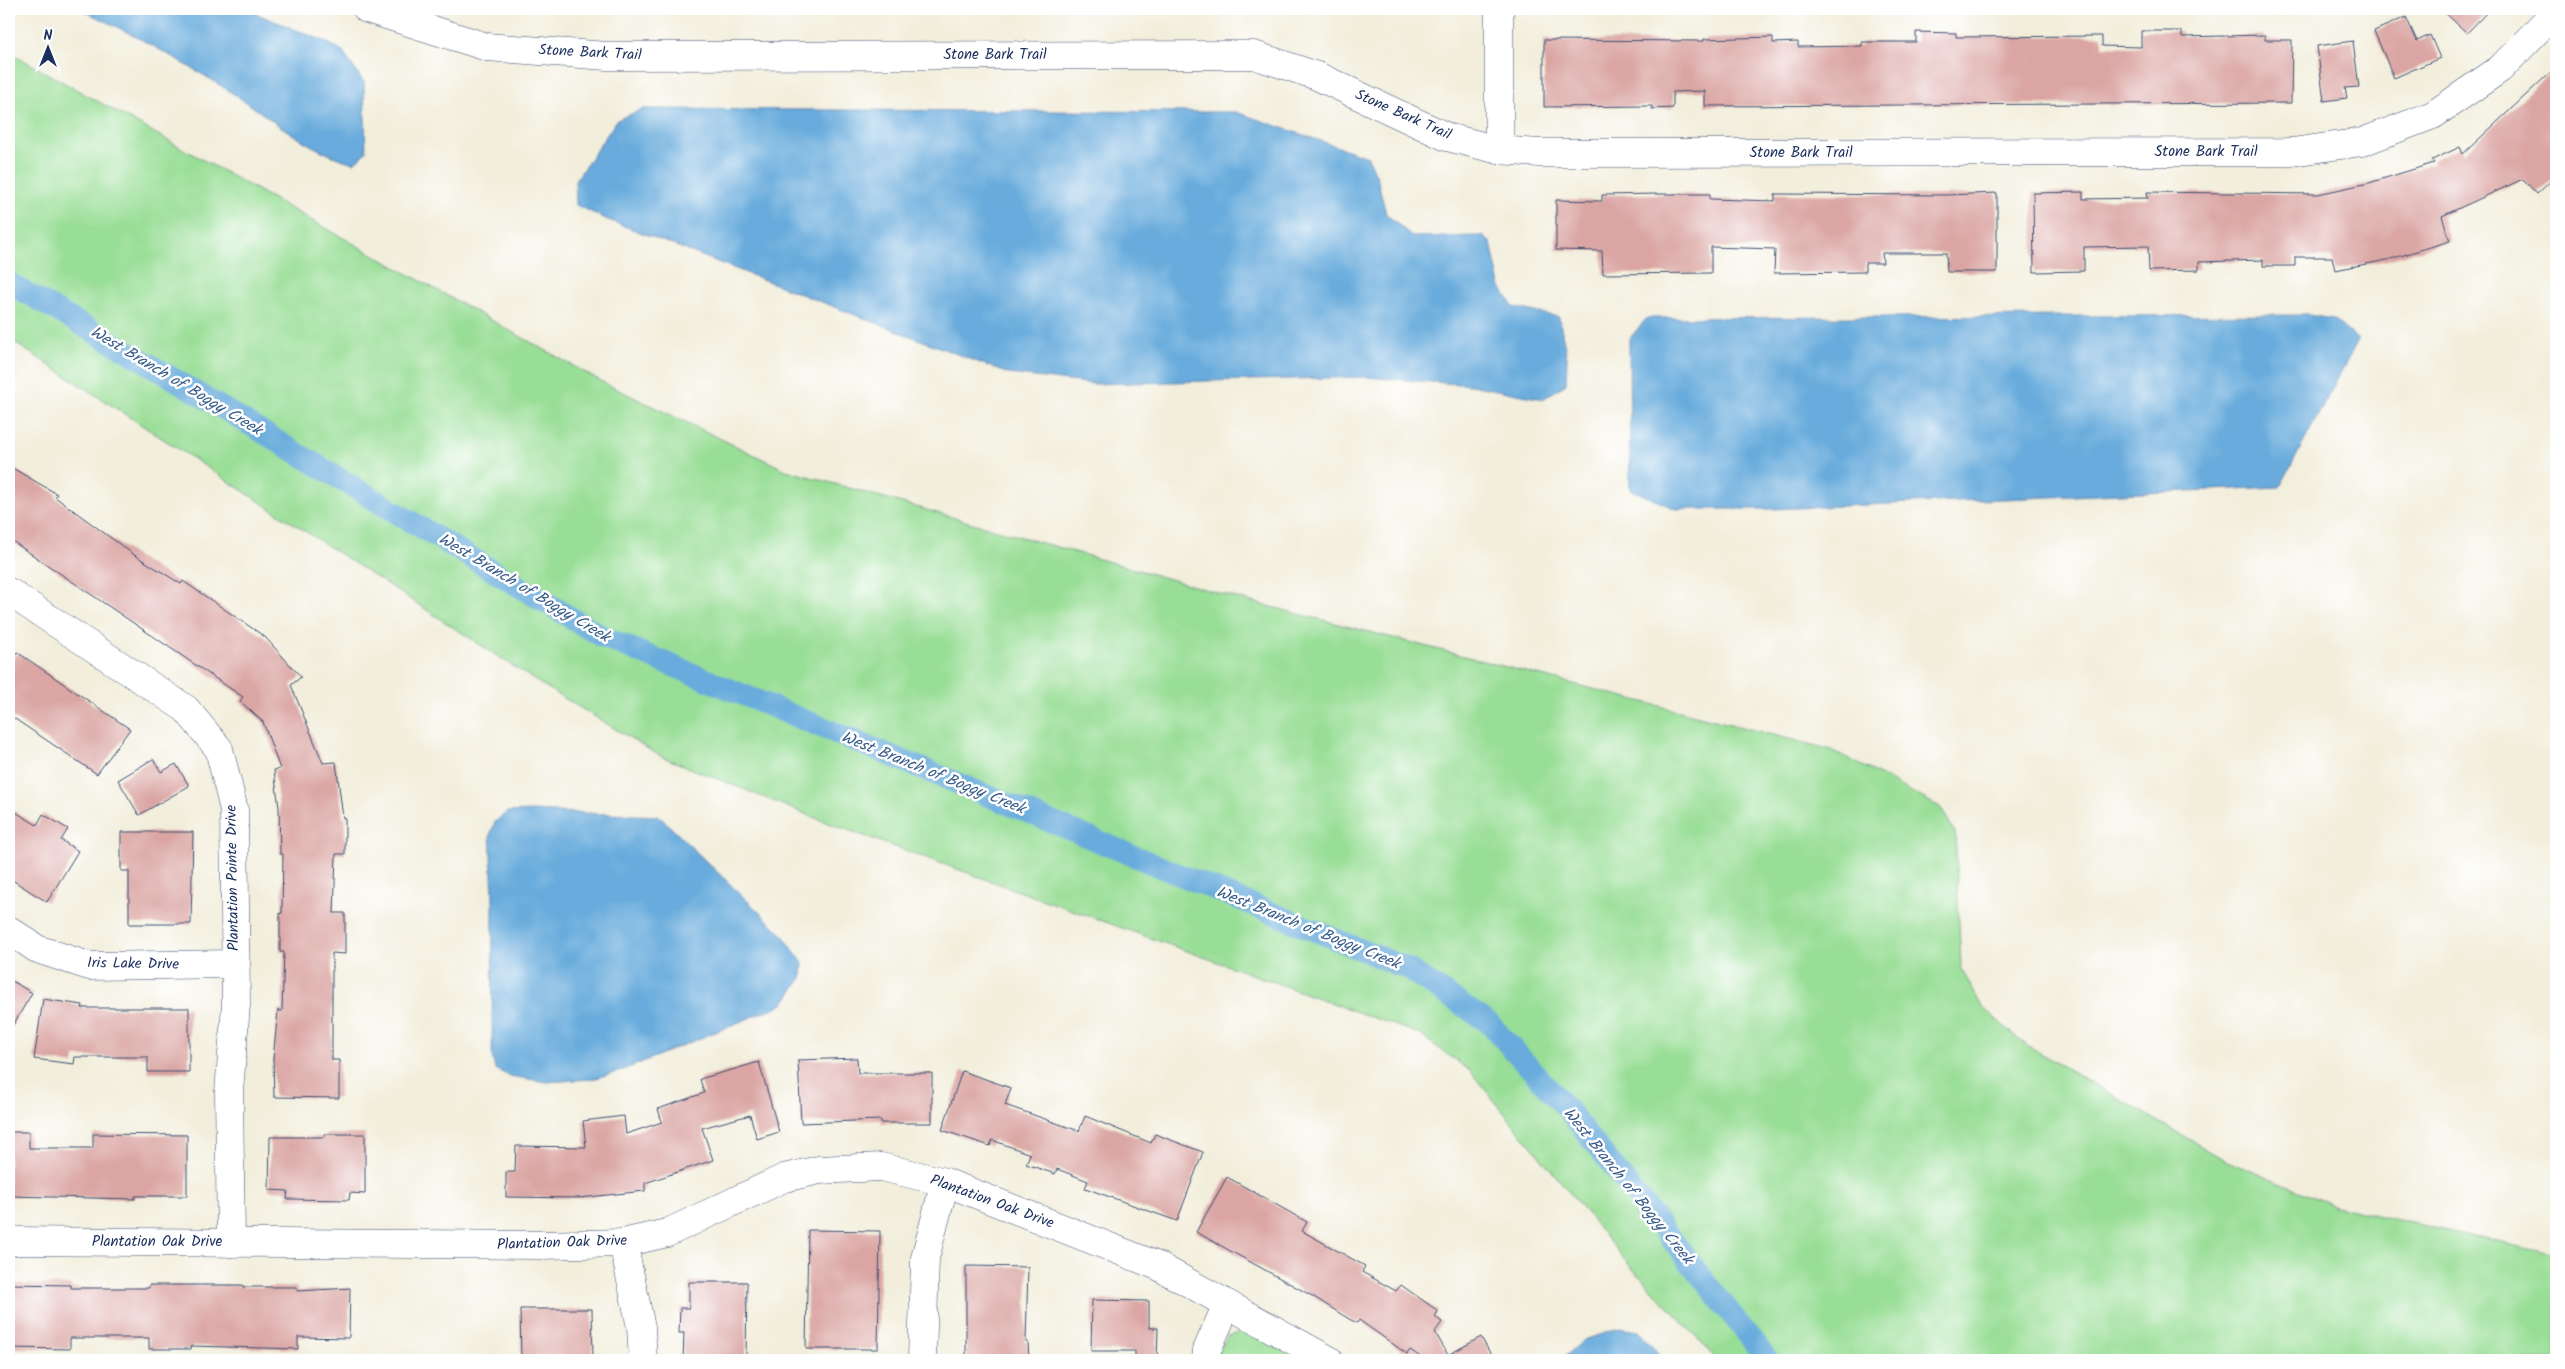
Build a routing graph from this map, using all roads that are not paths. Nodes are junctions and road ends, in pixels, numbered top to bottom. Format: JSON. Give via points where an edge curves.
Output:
{"nodes":[{"id":1,"x":366,"y":9,"type":"edge"},
{"id":2,"x":1499,"y":9,"type":"edge"},
{"id":3,"x":2556,"y":11,"type":"edge"},
{"id":4,"x":1500,"y":150,"type":"junction"},
{"id":5,"x":9,"y":592,"type":"edge"},
{"id":6,"x":9,"y":930,"type":"edge"},
{"id":7,"x":236,"y":964,"type":"junction"},
{"id":8,"x":945,"y":1182,"type":"junction"},
{"id":9,"x":9,"y":1241,"type":"edge"},
{"id":10,"x":231,"y":1243,"type":"junction"},
{"id":11,"x":623,"y":1243,"type":"junction"},
{"id":12,"x":1227,"y":1304,"type":"junction"},
{"id":13,"x":643,"y":1360,"type":"edge"},
{"id":14,"x":922,"y":1360,"type":"edge"},
{"id":15,"x":1206,"y":1360,"type":"edge"},
{"id":16,"x":1329,"y":1360,"type":"edge"}],
"edges":[{"from":1,"to":4,"type":"street","name":"Stone Bark Trail","via":[[487,47],[607,56],[1254,55],[1317,76],[1447,137]]},
{"from":2,"to":4,"type":"street"},
{"from":3,"to":4,"type":"street","name":"Stone Bark Trail","via":[[2500,69],[2433,115],[2362,142],[2292,152],[1539,154]]},
{"from":5,"to":7,"type":"street","name":"Plantation Pointe Drive","via":[[186,709],[219,749],[234,810]]},
{"from":6,"to":7,"type":"street","name":"Iris Lake Drive","via":[[38,949],[89,966]]},
{"from":7,"to":10,"type":"street","name":"Plantation Pointe Drive","via":[[229,1092]]},
{"from":8,"to":11,"type":"street","name":"Plantation Oak Drive","via":[[881,1167],[819,1170],[784,1178],[667,1233]]},
{"from":8,"to":12,"type":"street","name":"Plantation Oak Drive","via":[[1158,1266]]},
{"from":8,"to":14,"type":"street","via":[[925,1258]]},
{"from":9,"to":10,"type":"street","name":"Plantation Oak Drive"},
{"from":10,"to":11,"type":"street","name":"Plantation Oak Drive"},
{"from":11,"to":13,"type":"street","via":[[640,1327]]},
{"from":12,"to":15,"type":"street","via":[[1207,1350]]},
{"from":12,"to":16,"type":"street","name":"Plantation Oak Drive"}]}
